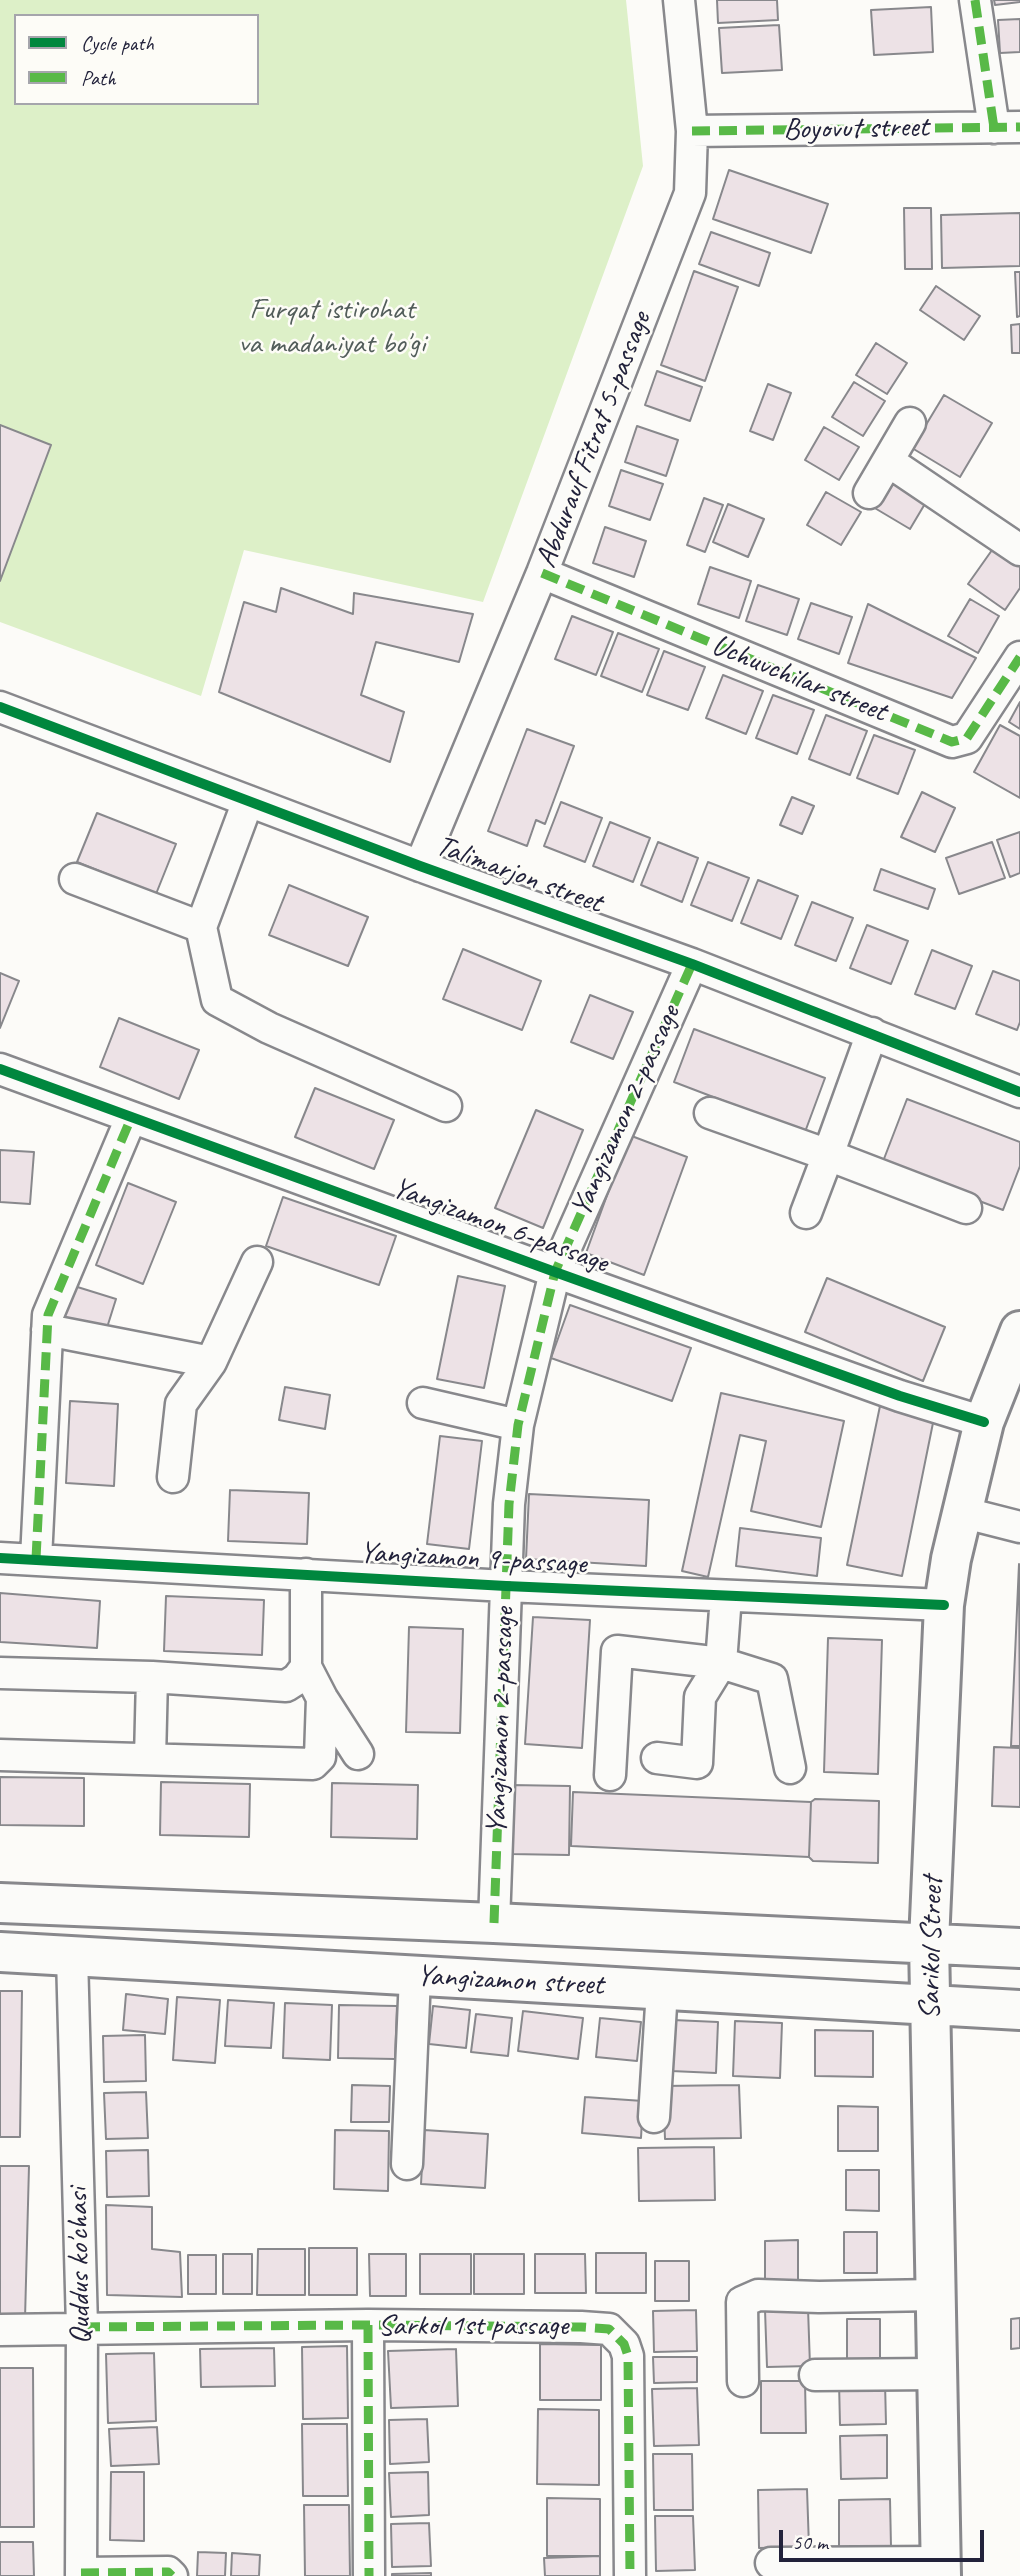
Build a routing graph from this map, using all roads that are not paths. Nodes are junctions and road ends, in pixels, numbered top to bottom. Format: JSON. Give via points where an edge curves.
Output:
{"nodes":[{"id":1,"x":679,"y":0,"type":"edge"},
{"id":2,"x":975,"y":0,"type":"edge"},
{"id":3,"x":1007,"y":127,"type":"edge"},
{"id":4,"x":692,"y":131,"type":"junction"},
{"id":5,"x":911,"y":423,"type":"dead end"},
{"id":6,"x":888,"y":461,"type":"junction"},
{"id":7,"x":869,"y":493,"type":"dead end"},
{"id":8,"x":1020,"y":550,"type":"edge"},
{"id":9,"x":542,"y":573,"type":"junction"},
{"id":10,"x":1020,"y":657,"type":"edge"},
{"id":11,"x":0,"y":707,"type":"edge"},
{"id":12,"x":248,"y":801,"type":"junction"},
{"id":13,"x":420,"y":866,"type":"junction"},
{"id":14,"x":75,"y":879,"type":"dead end"},
{"id":15,"x":201,"y":927,"type":"junction"},
{"id":16,"x":692,"y":964,"type":"junction"},
{"id":17,"x":872,"y":1033,"type":"junction"},
{"id":18,"x":0,"y":1069,"type":"edge"},
{"id":19,"x":1020,"y":1092,"type":"edge"},
{"id":20,"x":446,"y":1106,"type":"dead end"},
{"id":21,"x":710,"y":1113,"type":"dead end"},
{"id":22,"x":131,"y":1118,"type":"junction"},
{"id":23,"x":828,"y":1155,"type":"junction"},
{"id":24,"x":966,"y":1208,"type":"dead end"},
{"id":25,"x":806,"y":1213,"type":"dead end"},
{"id":26,"x":257,"y":1262,"type":"dead end"},
{"id":27,"x":555,"y":1272,"type":"junction"},
{"id":28,"x":47,"y":1330,"type":"junction"},
{"id":29,"x":1020,"y":1331,"type":"edge"},
{"id":30,"x":211,"y":1362,"type":"junction"},
{"id":31,"x":422,"y":1403,"type":"dead end"},
{"id":32,"x":984,"y":1422,"type":"junction"},
{"id":33,"x":518,"y":1425,"type":"junction"},
{"id":34,"x":173,"y":1477,"type":"dead end"},
{"id":35,"x":961,"y":1512,"type":"junction"},
{"id":36,"x":1020,"y":1527,"type":"edge"},
{"id":37,"x":0,"y":1558,"type":"edge"},
{"id":38,"x":36,"y":1559,"type":"junction"},
{"id":39,"x":306,"y":1574,"type":"junction"},
{"id":40,"x":506,"y":1586,"type":"junction"},
{"id":41,"x":726,"y":1595,"type":"junction"},
{"id":42,"x":944,"y":1605,"type":"junction"},
{"id":43,"x":720,"y":1663,"type":"junction"},
{"id":44,"x":306,"y":1667,"type":"junction"},
{"id":45,"x":0,"y":1673,"type":"edge"},
{"id":46,"x":152,"y":1677,"type":"junction"},
{"id":47,"x":322,"y":1698,"type":"junction"},
{"id":48,"x":0,"y":1755,"type":"edge"},
{"id":49,"x":358,"y":1755,"type":"dead end"},
{"id":50,"x":656,"y":1758,"type":"dead end"},
{"id":51,"x":150,"y":1759,"type":"junction"},
{"id":52,"x":790,"y":1768,"type":"dead end"},
{"id":53,"x":610,"y":1774,"type":"dead end"},
{"id":54,"x":0,"y":1903,"type":"edge"},
{"id":55,"x":72,"y":1906,"type":"junction"},
{"id":56,"x":494,"y":1923,"type":"junction"},
{"id":57,"x":929,"y":1942,"type":"junction"},
{"id":58,"x":1020,"y":1948,"type":"edge"},
{"id":59,"x":0,"y":1952,"type":"edge"},
{"id":60,"x":72,"y":1956,"type":"junction"},
{"id":61,"x":415,"y":1976,"type":"junction"},
{"id":62,"x":662,"y":1990,"type":"junction"},
{"id":63,"x":929,"y":2006,"type":"junction"},
{"id":64,"x":1020,"y":2010,"type":"edge"},
{"id":65,"x":654,"y":2117,"type":"dead end"},
{"id":66,"x":407,"y":2164,"type":"dead end"},
{"id":67,"x":936,"y":2295,"type":"junction"},
{"id":68,"x":368,"y":2325,"type":"junction"},
{"id":69,"x":82,"y":2327,"type":"junction"},
{"id":70,"x":0,"y":2330,"type":"edge"},
{"id":71,"x":936,"y":2374,"type":"junction"},
{"id":72,"x":815,"y":2375,"type":"dead end"},
{"id":73,"x":743,"y":2381,"type":"dead end"},
{"id":74,"x":771,"y":2563,"type":"dead end"},
{"id":75,"x":940,"y":2569,"type":"edge"},
{"id":76,"x":81,"y":2574,"type":"edge"},
{"id":77,"x":172,"y":2576,"type":"edge"},
{"id":78,"x":369,"y":2576,"type":"edge"},
{"id":79,"x":630,"y":2576,"type":"edge"}],
"edges":[{"from":1,"to":4,"type":"street","name":"Abdurauf Fitrat 5-passage"},
{"from":2,"to":3,"type":"street"},
{"from":3,"to":4,"type":"street","name":"Boyovut street"},
{"from":4,"to":9,"type":"street","name":"Abdurauf Fitrat 5-passage","via":[[690,193]]},
{"from":5,"to":6,"type":"street"},
{"from":6,"to":7,"type":"street"},
{"from":6,"to":8,"type":"street"},
{"from":9,"to":10,"type":"street","name":"Uchuvchilar street","via":[[952,742],[967,738]]},
{"from":9,"to":13,"type":"street","name":"Abdurauf Fitrat 5-passage"},
{"from":11,"to":12,"type":"street","name":"Talimarjon street"},
{"from":12,"to":13,"type":"street","name":"Talimarjon street"},
{"from":12,"to":15,"type":"street"},
{"from":13,"to":16,"type":"street","name":"Talimarjon street"},
{"from":14,"to":15,"type":"street"},
{"from":15,"to":20,"type":"street","via":[[217,1000],[269,1028]]},
{"from":16,"to":17,"type":"street","name":"Talimarjon street"},
{"from":16,"to":27,"type":"street","name":"Yangizamon 2-passage"},
{"from":17,"to":19,"type":"street","name":"Talimarjon street"},
{"from":17,"to":23,"type":"street"},
{"from":18,"to":22,"type":"street","name":"Yangizamon 6-passage"},
{"from":21,"to":23,"type":"street"},
{"from":22,"to":27,"type":"street","name":"Yangizamon 6-passage"},
{"from":22,"to":28,"type":"street","via":[[48,1315]]},
{"from":23,"to":24,"type":"street"},
{"from":23,"to":25,"type":"street"},
{"from":26,"to":30,"type":"street"},
{"from":27,"to":32,"type":"street","name":"Yangizamon 6-passage"},
{"from":27,"to":33,"type":"street","name":"Yangizamon 2-passage"},
{"from":28,"to":30,"type":"street"},
{"from":28,"to":38,"type":"street"},
{"from":29,"to":32,"type":"main road","name":"Sarikol Street"},
{"from":30,"to":34,"type":"street","via":[[181,1404]]},
{"from":31,"to":33,"type":"street"},
{"from":32,"to":35,"type":"main road","name":"Sarikol Street"},
{"from":33,"to":40,"type":"street","name":"Yangizamon 2-passage"},
{"from":35,"to":36,"type":"street"},
{"from":35,"to":42,"type":"main road","name":"Sarikol Street"},
{"from":37,"to":38,"type":"street","name":"Yangizamon 9-passage"},
{"from":38,"to":39,"type":"street","name":"Yangizamon 9-passage"},
{"from":39,"to":40,"type":"street","name":"Yangizamon 9-passage"},
{"from":39,"to":44,"type":"street"},
{"from":40,"to":41,"type":"street","name":"Yangizamon 9-passage"},
{"from":40,"to":56,"type":"street","name":"Yangizamon 2-passage"},
{"from":41,"to":42,"type":"street","name":"Yangizamon 9-passage"},
{"from":41,"to":43,"type":"street"},
{"from":42,"to":57,"type":"main road","name":"Sarikol Street"},
{"from":43,"to":50,"type":"street","via":[[700,1697],[696,1763]]},
{"from":43,"to":52,"type":"street","via":[[772,1679]]},
{"from":43,"to":53,"type":"street","via":[[617,1651]]},
{"from":44,"to":46,"type":"street","via":[[286,1686]]},
{"from":44,"to":47,"type":"street"},
{"from":45,"to":46,"type":"street"},
{"from":46,"to":51,"type":"street"},
{"from":47,"to":49,"type":"street"},
{"from":47,"to":51,"type":"street","via":[[320,1757],[313,1764]]},
{"from":48,"to":51,"type":"street"},
{"from":54,"to":55,"type":"main road","name":"Yangizamon street"},
{"from":55,"to":56,"type":"main road","name":"Yangizamon street"},
{"from":55,"to":60,"type":"main road"},
{"from":56,"to":57,"type":"main road","name":"Yangizamon street"},
{"from":57,"to":58,"type":"main road","name":"Yangizamon street"},
{"from":57,"to":63,"type":"main road","name":"Sarikol Street"},
{"from":59,"to":60,"type":"main road","name":"Yangizamon street"},
{"from":60,"to":61,"type":"main road","name":"Yangizamon street"},
{"from":60,"to":69,"type":"street","name":"Quddus ko'chasi"},
{"from":61,"to":62,"type":"main road","name":"Yangizamon street"},
{"from":61,"to":66,"type":"street"},
{"from":62,"to":63,"type":"main road","name":"Yangizamon street"},
{"from":62,"to":65,"type":"street"},
{"from":63,"to":64,"type":"main road","name":"Yangizamon street"},
{"from":63,"to":67,"type":"main road","name":"Sarikol Street"},
{"from":67,"to":71,"type":"main road","name":"Sarikol Street"},
{"from":67,"to":73,"type":"street","via":[[758,2295],[741,2302]]},
{"from":68,"to":69,"type":"street","name":"Sarkol 1st passage"},
{"from":68,"to":78,"type":"street"},
{"from":68,"to":79,"type":"street","name":"Sarkol 1st passage","via":[[599,2327],[617,2336],[628,2356]]},
{"from":69,"to":70,"type":"street","name":"Sarkol 1st passage"},
{"from":69,"to":76,"type":"street","name":"Quddus ko'chasi"},
{"from":71,"to":72,"type":"street"},
{"from":71,"to":75,"type":"main road","name":"Sarikol Street"},
{"from":74,"to":75,"type":"street"},
{"from":76,"to":77,"type":"street","via":[[168,2572]]}]}
